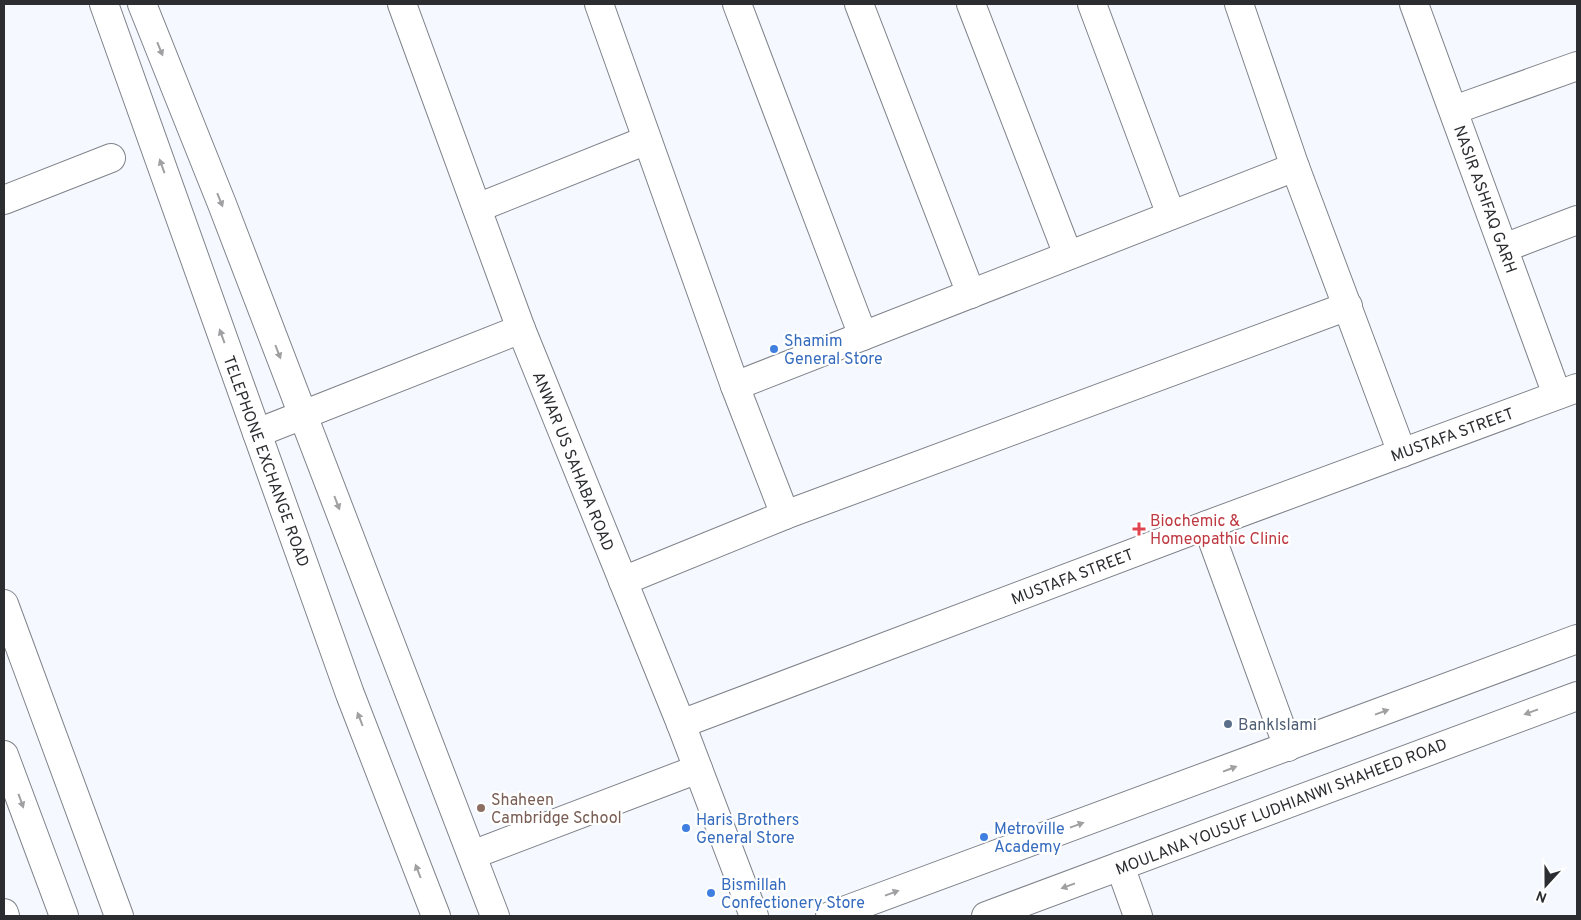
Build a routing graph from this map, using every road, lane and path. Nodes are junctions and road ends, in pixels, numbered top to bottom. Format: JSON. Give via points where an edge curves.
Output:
{"nodes":[{"id":1,"x":104,"y":4,"type":"edge"},
{"id":2,"x":142,"y":4,"type":"edge"},
{"id":3,"x":402,"y":4,"type":"edge"},
{"id":4,"x":598,"y":4,"type":"edge"},
{"id":5,"x":737,"y":4,"type":"edge"},
{"id":6,"x":859,"y":4,"type":"edge"},
{"id":7,"x":970,"y":4,"type":"edge"},
{"id":8,"x":1092,"y":4,"type":"edge"},
{"id":9,"x":1239,"y":4,"type":"edge"},
{"id":10,"x":1422,"y":6,"type":"edge"},
{"id":11,"x":1577,"y":66,"type":"edge"},
{"id":12,"x":1454,"y":110,"type":"junction"},
{"id":13,"x":647,"y":140,"type":"junction"},
{"id":14,"x":111,"y":158,"type":"dead end"},
{"id":15,"x":1295,"y":167,"type":"junction"},
{"id":16,"x":4,"y":200,"type":"edge"},
{"id":17,"x":477,"y":208,"type":"junction"},
{"id":18,"x":1171,"y":215,"type":"junction"},
{"id":19,"x":1577,"y":220,"type":"edge"},
{"id":20,"x":1504,"y":248,"type":"junction"},
{"id":21,"x":1068,"y":255,"type":"junction"},
{"id":22,"x":971,"y":294,"type":"junction"},
{"id":23,"x":1348,"y":306,"type":"junction"},
{"id":24,"x":521,"y":329,"type":"junction"},
{"id":25,"x":863,"y":336,"type":"junction"},
{"id":26,"x":735,"y":386,"type":"junction"},
{"id":27,"x":1567,"y":392,"type":"edge"},
{"id":28,"x":303,"y":416,"type":"junction"},
{"id":29,"x":257,"y":433,"type":"junction"},
{"id":30,"x":1402,"y":453,"type":"junction"},
{"id":31,"x":785,"y":515,"type":"junction"},
{"id":32,"x":1207,"y":525,"type":"junction"},
{"id":33,"x":623,"y":580,"type":"junction"},
{"id":34,"x":4,"y":604,"type":"edge"},
{"id":35,"x":1577,"y":639,"type":"edge"},
{"id":36,"x":1577,"y":696,"type":"edge"},
{"id":37,"x":681,"y":724,"type":"junction"},
{"id":38,"x":1288,"y":747,"type":"junction"},
{"id":39,"x":4,"y":755,"type":"edge"},
{"id":40,"x":698,"y":769,"type":"junction"},
{"id":41,"x":472,"y":855,"type":"junction"},
{"id":42,"x":1120,"y":866,"type":"junction"},
{"id":43,"x":64,"y":916,"type":"edge"},
{"id":44,"x":119,"y":916,"type":"edge"},
{"id":45,"x":436,"y":916,"type":"edge"},
{"id":46,"x":495,"y":916,"type":"edge"},
{"id":47,"x":754,"y":916,"type":"edge"},
{"id":48,"x":830,"y":916,"type":"edge"},
{"id":49,"x":986,"y":916,"type":"edge"},
{"id":50,"x":1138,"y":916,"type":"edge"}],
"edges":[{"from":29,"to":1,"type":"street","name":"TELEPHONE EXCHANGE ROAD","one_way":true},
{"from":2,"to":28,"type":"street","one_way":true},
{"from":3,"to":17,"type":"street","name":"ANWAR US SAHABA ROAD"},
{"from":4,"to":13,"type":"street"},
{"from":5,"to":25,"type":"street"},
{"from":6,"to":22,"type":"street"},
{"from":7,"to":21,"type":"street"},
{"from":8,"to":18,"type":"street"},
{"from":9,"to":15,"type":"street"},
{"from":10,"to":12,"type":"street","name":"NASIR ASHFAQ GARH"},
{"from":11,"to":12,"type":"street"},
{"from":12,"to":20,"type":"street","name":"NASIR ASHFAQ GARH"},
{"from":13,"to":17,"type":"street"},
{"from":13,"to":26,"type":"street"},
{"from":14,"to":16,"type":"street"},
{"from":15,"to":18,"type":"street"},
{"from":15,"to":23,"type":"street"},
{"from":17,"to":24,"type":"street","name":"ANWAR US SAHABA ROAD"},
{"from":18,"to":21,"type":"street"},
{"from":19,"to":20,"type":"street"},
{"from":20,"to":27,"type":"street","name":"NASIR ASHFAQ GARH"},
{"from":21,"to":22,"type":"street"},
{"from":22,"to":25,"type":"street"},
{"from":23,"to":30,"type":"street"},
{"from":23,"to":31,"type":"street"},
{"from":24,"to":28,"type":"street"},
{"from":24,"to":33,"type":"street","name":"ANWAR US SAHABA ROAD"},
{"from":25,"to":26,"type":"street"},
{"from":26,"to":31,"type":"street"},
{"from":27,"to":30,"type":"street","name":"MUSTAFA STREET"},
{"from":28,"to":29,"type":"street"},
{"from":28,"to":41,"type":"street","one_way":true},
{"from":45,"to":29,"type":"street","name":"TELEPHONE EXCHANGE ROAD","one_way":true,"via":[[350,694]]},
{"from":30,"to":32,"type":"street","name":"MUSTAFA STREET"},
{"from":31,"to":33,"type":"street"},
{"from":32,"to":37,"type":"street","name":"MUSTAFA STREET"},
{"from":32,"to":38,"type":"street"},
{"from":33,"to":37,"type":"street","name":"ANWAR US SAHABA ROAD"},
{"from":34,"to":44,"type":"street"},
{"from":38,"to":35,"type":"street","one_way":true},
{"from":36,"to":42,"type":"street","name":"MOULANA YOUSUF LUDHIANWI SHAHEED ROAD","one_way":true},
{"from":37,"to":40,"type":"street","name":"ANWAR US SAHABA ROAD"},
{"from":48,"to":38,"type":"street","one_way":true},
{"from":39,"to":43,"type":"street","one_way":true},
{"from":40,"to":41,"type":"street"},
{"from":40,"to":47,"type":"street","name":"ANWAR US SAHABA ROAD"},
{"from":41,"to":46,"type":"street"},
{"from":42,"to":49,"type":"street","name":"MOULANA YOUSUF LUDHIANWI SHAHEED ROAD","one_way":true},
{"from":42,"to":50,"type":"street"}]}
